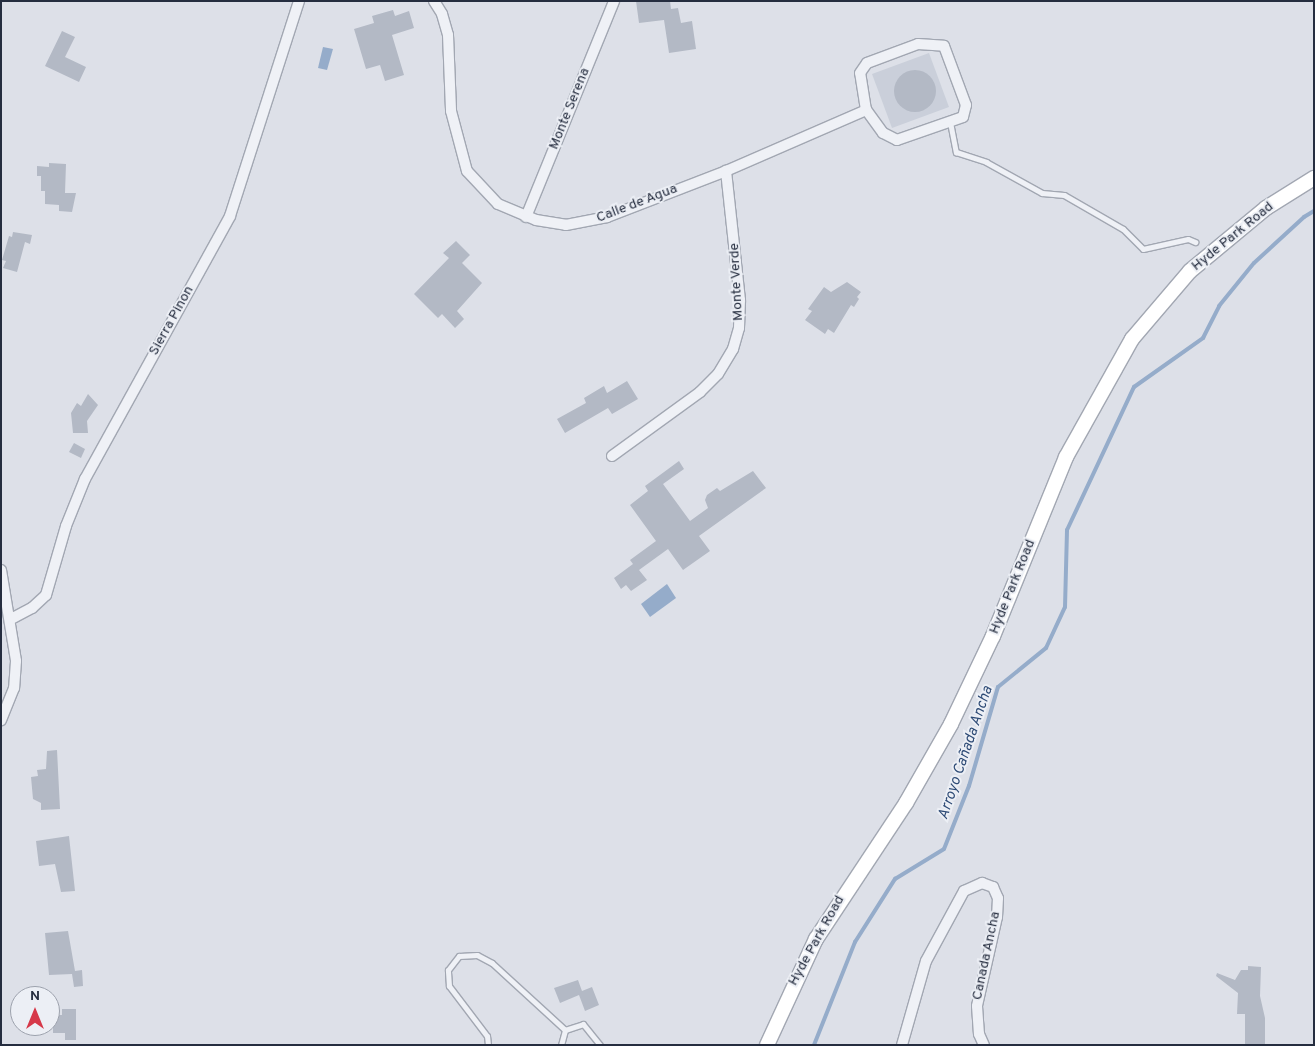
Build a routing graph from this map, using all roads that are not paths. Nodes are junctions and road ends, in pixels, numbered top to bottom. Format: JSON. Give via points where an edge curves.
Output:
{"nodes":[{"id":1,"x":299,"y":1,"type":"edge"},
{"id":2,"x":434,"y":1,"type":"edge"},
{"id":3,"x":614,"y":1,"type":"edge"},
{"id":4,"x":866,"y":110,"type":"junction"},
{"id":5,"x":950,"y":122,"type":"junction"},
{"id":6,"x":726,"y":171,"type":"junction"},
{"id":7,"x":1314,"y":178,"type":"edge"},
{"id":8,"x":526,"y":217,"type":"junction"},
{"id":9,"x":1195,"y":242,"type":"dead end"},
{"id":10,"x":612,"y":456,"type":"dead end"},
{"id":11,"x":1,"y":570,"type":"edge"},
{"id":12,"x":11,"y":619,"type":"junction"},
{"id":13,"x":1,"y":720,"type":"edge"},
{"id":14,"x":565,"y":1030,"type":"junction"},
{"id":15,"x":488,"y":1045,"type":"edge"},
{"id":16,"x":561,"y":1045,"type":"edge"},
{"id":17,"x":600,"y":1045,"type":"edge"},
{"id":18,"x":767,"y":1045,"type":"edge"},
{"id":19,"x":902,"y":1045,"type":"edge"},
{"id":20,"x":984,"y":1045,"type":"edge"}],
"edges":[{"from":1,"to":12,"type":"street","name":"Sierra Pinon","via":[[230,216],[85,479],[66,526],[46,595],[32,608]]},
{"from":2,"to":8,"type":"street","name":"Calle de Agua","via":[[448,35],[451,111],[467,171],[491,198]]},
{"from":3,"to":8,"type":"street","name":"Monte Serena"},
{"from":4,"to":5,"type":"street","via":[[883,132],[897,140]]},
{"from":4,"to":5,"type":"street","via":[[860,73],[867,63],[918,44],[944,46],[966,105],[963,117]]},
{"from":4,"to":6,"type":"street","name":"Calle de Agua"},
{"from":5,"to":9,"type":"lane","via":[[956,152],[986,162],[1042,193],[1064,195],[1123,229],[1143,249],[1188,239]]},
{"from":6,"to":8,"type":"street","name":"Calle de Agua","via":[[586,223],[556,224]]},
{"from":6,"to":10,"type":"street","name":"Monte Verde","via":[[740,300],[739,328],[733,349],[708,385]]},
{"from":7,"to":18,"type":"main road","name":"Hyde Park Road","via":[[1266,208],[1190,271],[1132,339],[1066,457],[993,636],[951,724],[906,802],[816,939]]},
{"from":11,"to":12,"type":"street"},
{"from":12,"to":13,"type":"street","via":[[16,675]]},
{"from":14,"to":15,"type":"lane","via":[[492,963],[477,955],[459,956],[448,970],[449,986],[487,1036]]},
{"from":14,"to":16,"type":"lane"},
{"from":14,"to":17,"type":"lane","via":[[583,1024]]},
{"from":19,"to":20,"type":"street","name":"Canada Ancha","via":[[926,961],[964,891],[973,884],[982,883],[993,887],[998,898],[997,917],[977,1006],[979,1034]]}]}
